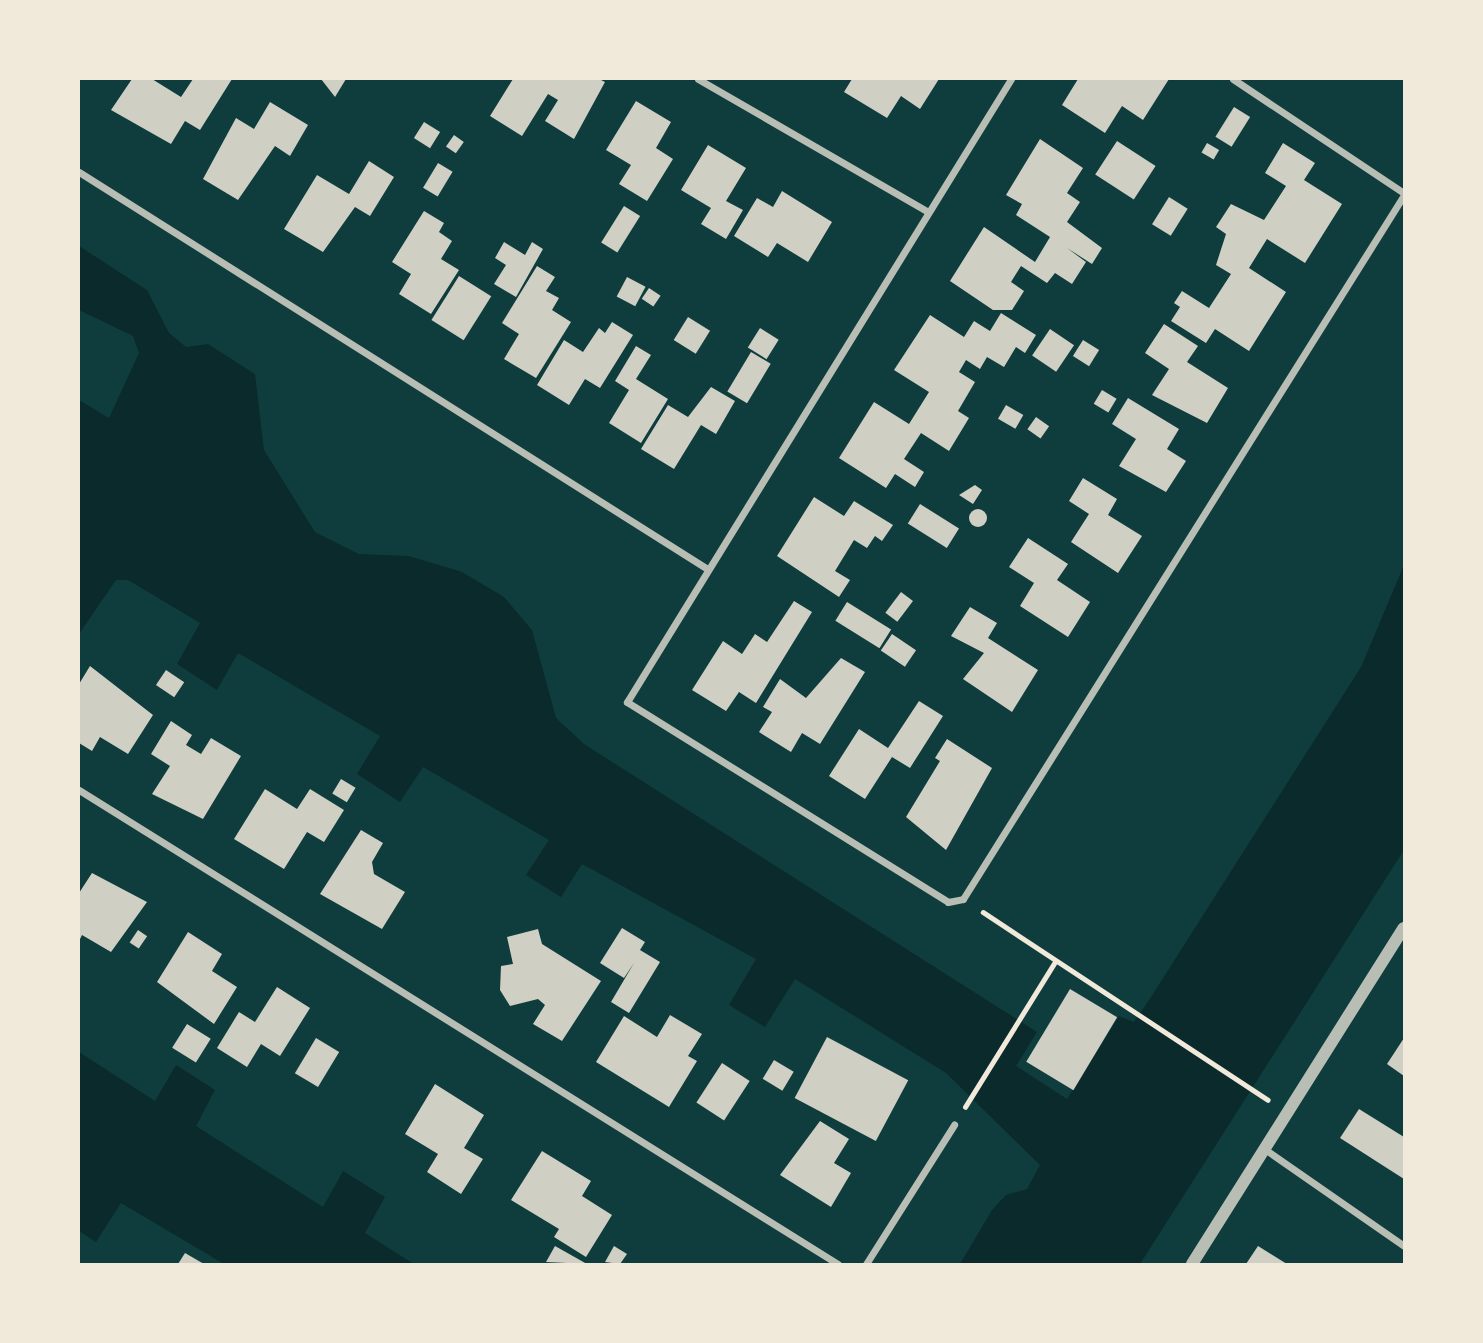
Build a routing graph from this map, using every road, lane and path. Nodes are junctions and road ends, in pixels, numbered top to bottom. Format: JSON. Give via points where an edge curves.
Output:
{"nodes":[{"id":1,"x":698,"y":79,"type":"edge"},
{"id":2,"x":1011,"y":79,"type":"edge"},
{"id":3,"x":1234,"y":79,"type":"edge"},
{"id":4,"x":79,"y":172,"type":"edge"},
{"id":5,"x":1404,"y":194,"type":"edge"},
{"id":6,"x":927,"y":211,"type":"junction"},
{"id":7,"x":706,"y":568,"type":"junction"},
{"id":8,"x":79,"y":790,"type":"edge"},
{"id":9,"x":963,"y":899,"type":"junction"},
{"id":10,"x":1404,"y":928,"type":"edge"},
{"id":11,"x":1055,"y":962,"type":"junction"},
{"id":12,"x":1259,"y":1095,"type":"dead end"},
{"id":13,"x":954,"y":1125,"type":"joint"},
{"id":14,"x":1266,"y":1150,"type":"junction"},
{"id":15,"x":1404,"y":1246,"type":"edge"},
{"id":16,"x":838,"y":1264,"type":"edge"},
{"id":17,"x":866,"y":1264,"type":"edge"},
{"id":18,"x":1192,"y":1264,"type":"edge"}],
"edges":[{"from":1,"to":6,"type":"street"},
{"from":2,"to":6,"type":"street"},
{"from":3,"to":5,"type":"street"},
{"from":4,"to":7,"type":"street"},
{"from":5,"to":9,"type":"street"},
{"from":6,"to":7,"type":"street"},
{"from":7,"to":9,"type":"street","via":[[627,702],[948,902]]},
{"from":8,"to":16,"type":"street"},
{"from":9,"to":11,"type":"path"},
{"from":10,"to":14,"type":"street"},
{"from":11,"to":12,"type":"path"},
{"from":11,"to":13,"type":"path"},
{"from":13,"to":17,"type":"street"},
{"from":14,"to":15,"type":"street"},
{"from":14,"to":18,"type":"street"}]}
